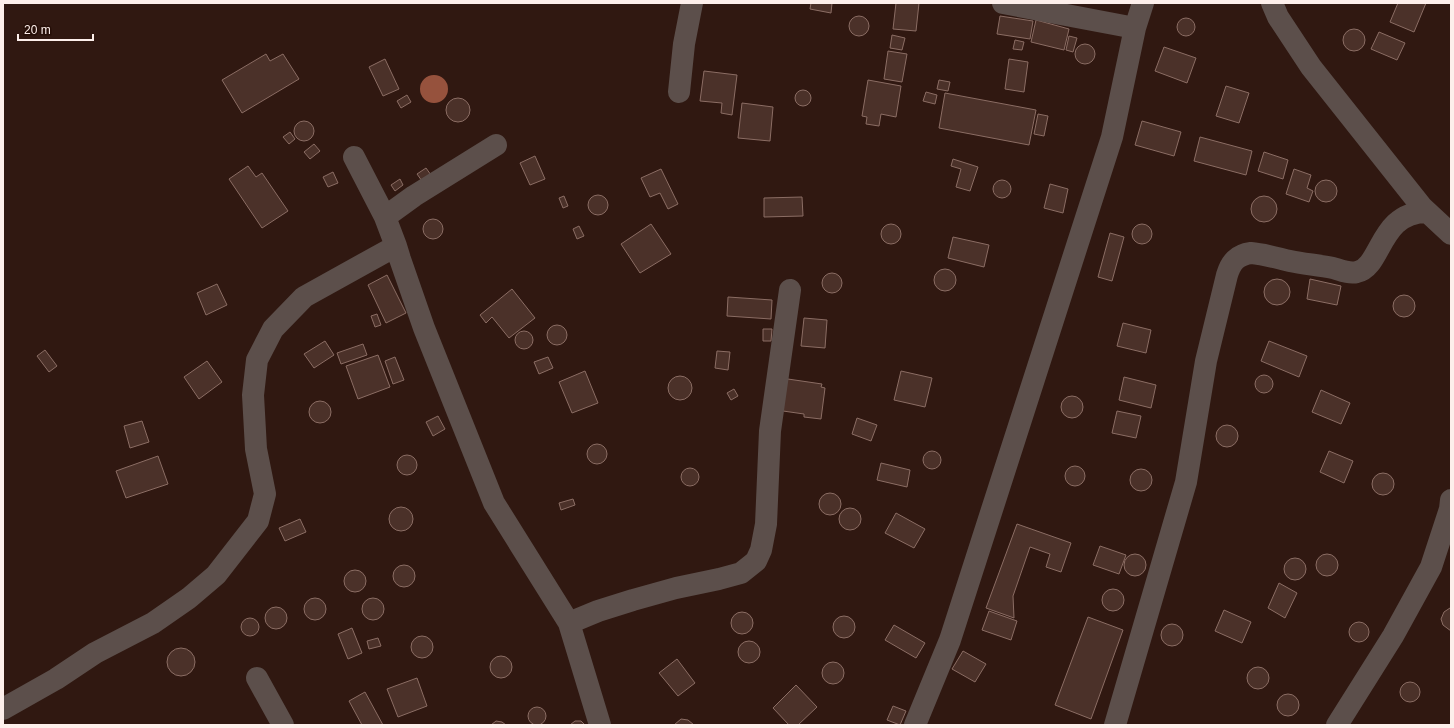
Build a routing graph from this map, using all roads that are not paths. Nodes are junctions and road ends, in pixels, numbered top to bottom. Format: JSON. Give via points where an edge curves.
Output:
{"nodes":[{"id":1,"x":692,"y":3,"type":"edge"},
{"id":2,"x":1002,"y":3,"type":"edge"},
{"id":3,"x":1143,"y":3,"type":"edge"},
{"id":4,"x":1272,"y":3,"type":"edge"},
{"id":5,"x":1135,"y":28,"type":"junction"},
{"id":6,"x":678,"y":92,"type":"dead end"},
{"id":7,"x":496,"y":145,"type":"dead end"},
{"id":8,"x":354,"y":157,"type":"dead end"},
{"id":9,"x":1427,"y":212,"type":"junction"},
{"id":10,"x":385,"y":217,"type":"junction"},
{"id":11,"x":1451,"y":234,"type":"edge"},
{"id":12,"x":396,"y":246,"type":"junction"},
{"id":13,"x":790,"y":290,"type":"dead end"},
{"id":14,"x":1451,"y":500,"type":"edge"},
{"id":15,"x":569,"y":623,"type":"junction"},
{"id":16,"x":257,"y":678,"type":"dead end"},
{"id":17,"x":3,"y":709,"type":"edge"},
{"id":18,"x":283,"y":725,"type":"edge"},
{"id":19,"x":600,"y":725,"type":"edge"},
{"id":20,"x":915,"y":725,"type":"edge"},
{"id":21,"x":1115,"y":725,"type":"edge"},
{"id":22,"x":1337,"y":725,"type":"edge"}],
"edges":[{"from":1,"to":6,"type":"street"},
{"from":2,"to":5,"type":"street"},
{"from":3,"to":5,"type":"street"},
{"from":4,"to":9,"type":"street","via":[[1278,17],[1311,67]]},
{"from":5,"to":20,"type":"street","via":[[1112,137],[950,640]]},
{"from":7,"to":10,"type":"street"},
{"from":8,"to":10,"type":"street"},
{"from":9,"to":11,"type":"street"},
{"from":9,"to":21,"type":"street","via":[[1408,215],[1399,221],[1388,233],[1365,269],[1357,272],[1350,273],[1251,253],[1243,254],[1232,262],[1206,361],[1186,482]]},
{"from":10,"to":12,"type":"street"},
{"from":12,"to":15,"type":"street","via":[[424,328],[494,503]]},
{"from":12,"to":17,"type":"street","via":[[304,297],[274,329],[257,360],[252,395],[256,449],[265,494],[258,521],[216,575],[153,623],[95,653],[56,680]]},
{"from":13,"to":15,"type":"street","via":[[770,431],[766,524],[756,561],[741,573],[634,600]]},
{"from":14,"to":22,"type":"street","via":[[1431,567],[1393,636]]},
{"from":15,"to":19,"type":"street"},
{"from":16,"to":18,"type":"street"}]}
